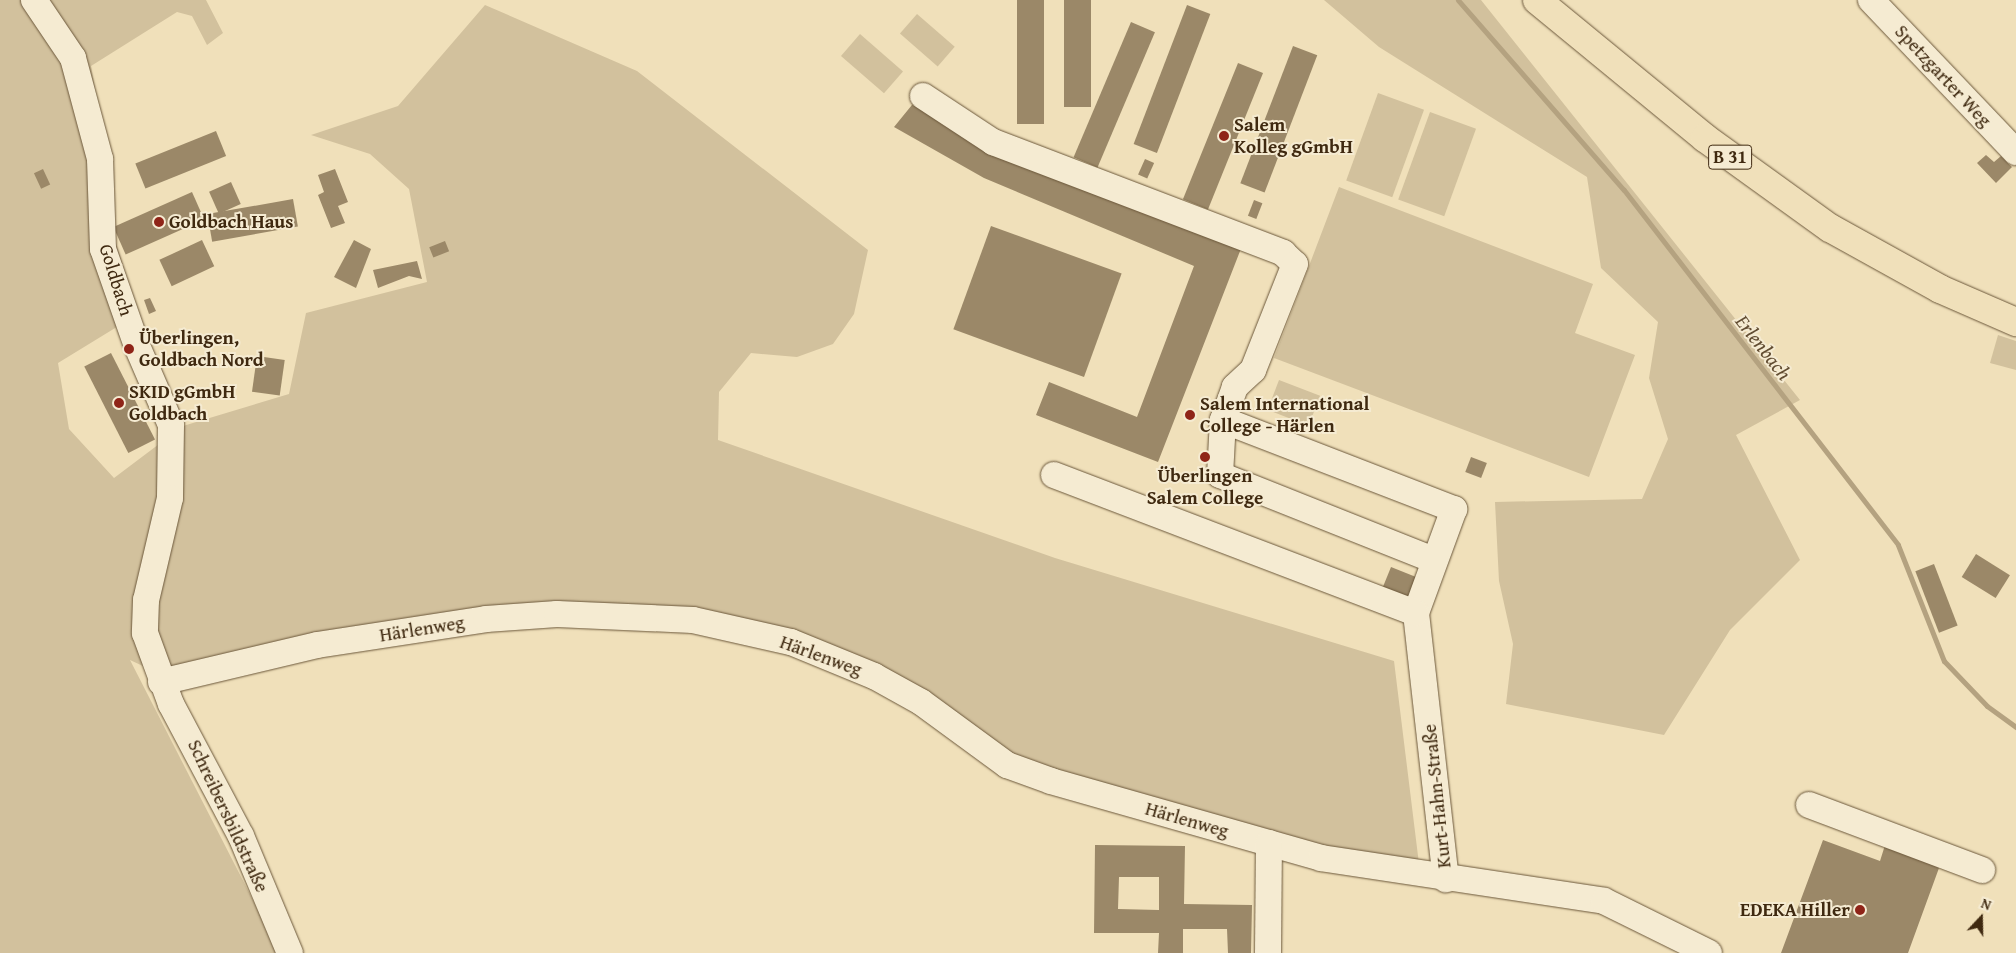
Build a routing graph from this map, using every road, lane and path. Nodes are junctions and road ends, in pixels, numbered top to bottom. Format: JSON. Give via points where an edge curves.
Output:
{"nodes":[{"id":1,"x":34,"y":0,"type":"edge"},
{"id":2,"x":1537,"y":0,"type":"edge"},
{"id":3,"x":1871,"y":0,"type":"edge"},
{"id":4,"x":923,"y":96,"type":"dead end"},
{"id":5,"x":2016,"y":152,"type":"edge"},
{"id":6,"x":2016,"y":322,"type":"edge"},
{"id":7,"x":1223,"y":420,"type":"junction"},
{"id":8,"x":1054,"y":475,"type":"dead end"},
{"id":9,"x":1434,"y":560,"type":"junction"},
{"id":10,"x":1416,"y":613,"type":"junction"},
{"id":11,"x":161,"y":682,"type":"junction"},
{"id":12,"x":1809,"y":805,"type":"dead end"},
{"id":13,"x":1269,"y":843,"type":"junction"},
{"id":14,"x":1982,"y":870,"type":"dead end"},
{"id":15,"x":1446,"y":879,"type":"junction"},
{"id":16,"x":290,"y":953,"type":"edge"},
{"id":17,"x":1268,"y":953,"type":"edge"},
{"id":18,"x":1709,"y":953,"type":"edge"}],
"edges":[{"from":1,"to":11,"type":"street","name":"Goldbach","via":[[73,58],[100,159],[103,249],[137,346],[171,425],[170,498],[146,600],[145,633]]},
{"from":2,"to":6,"type":"main road","number":"B 31","via":[[1705,138],[1806,212],[1914,276]]},
{"from":3,"to":5,"type":"street","name":"Spetzgarter Weg"},
{"from":4,"to":7,"type":"street","via":[[993,142],[1283,253],[1295,264],[1253,370],[1235,387]]},
{"from":7,"to":9,"type":"street","via":[[1220,475]]},
{"from":7,"to":9,"type":"street","name":"Kurt-Hahn-Straße","via":[[1454,509]]},
{"from":8,"to":10,"type":"street"},
{"from":9,"to":10,"type":"street","name":"Kurt-Hahn-Straße"},
{"from":10,"to":15,"type":"street","name":"Kurt-Hahn-Straße"},
{"from":11,"to":13,"type":"street","name":"Härlenweg","via":[[317,646],[486,619],[557,614],[693,620],[791,642],[874,676],[921,702],[1016,768]]},
{"from":11,"to":16,"type":"street","name":"Schreibersbildstraße","via":[[237,827]]},
{"from":12,"to":14,"type":"street"},
{"from":13,"to":15,"type":"street","name":"Härlenweg","via":[[1321,858]]},
{"from":13,"to":17,"type":"street"},
{"from":15,"to":18,"type":"street","name":"Kurt-Hahn-Straße","via":[[1604,901]]}]}
